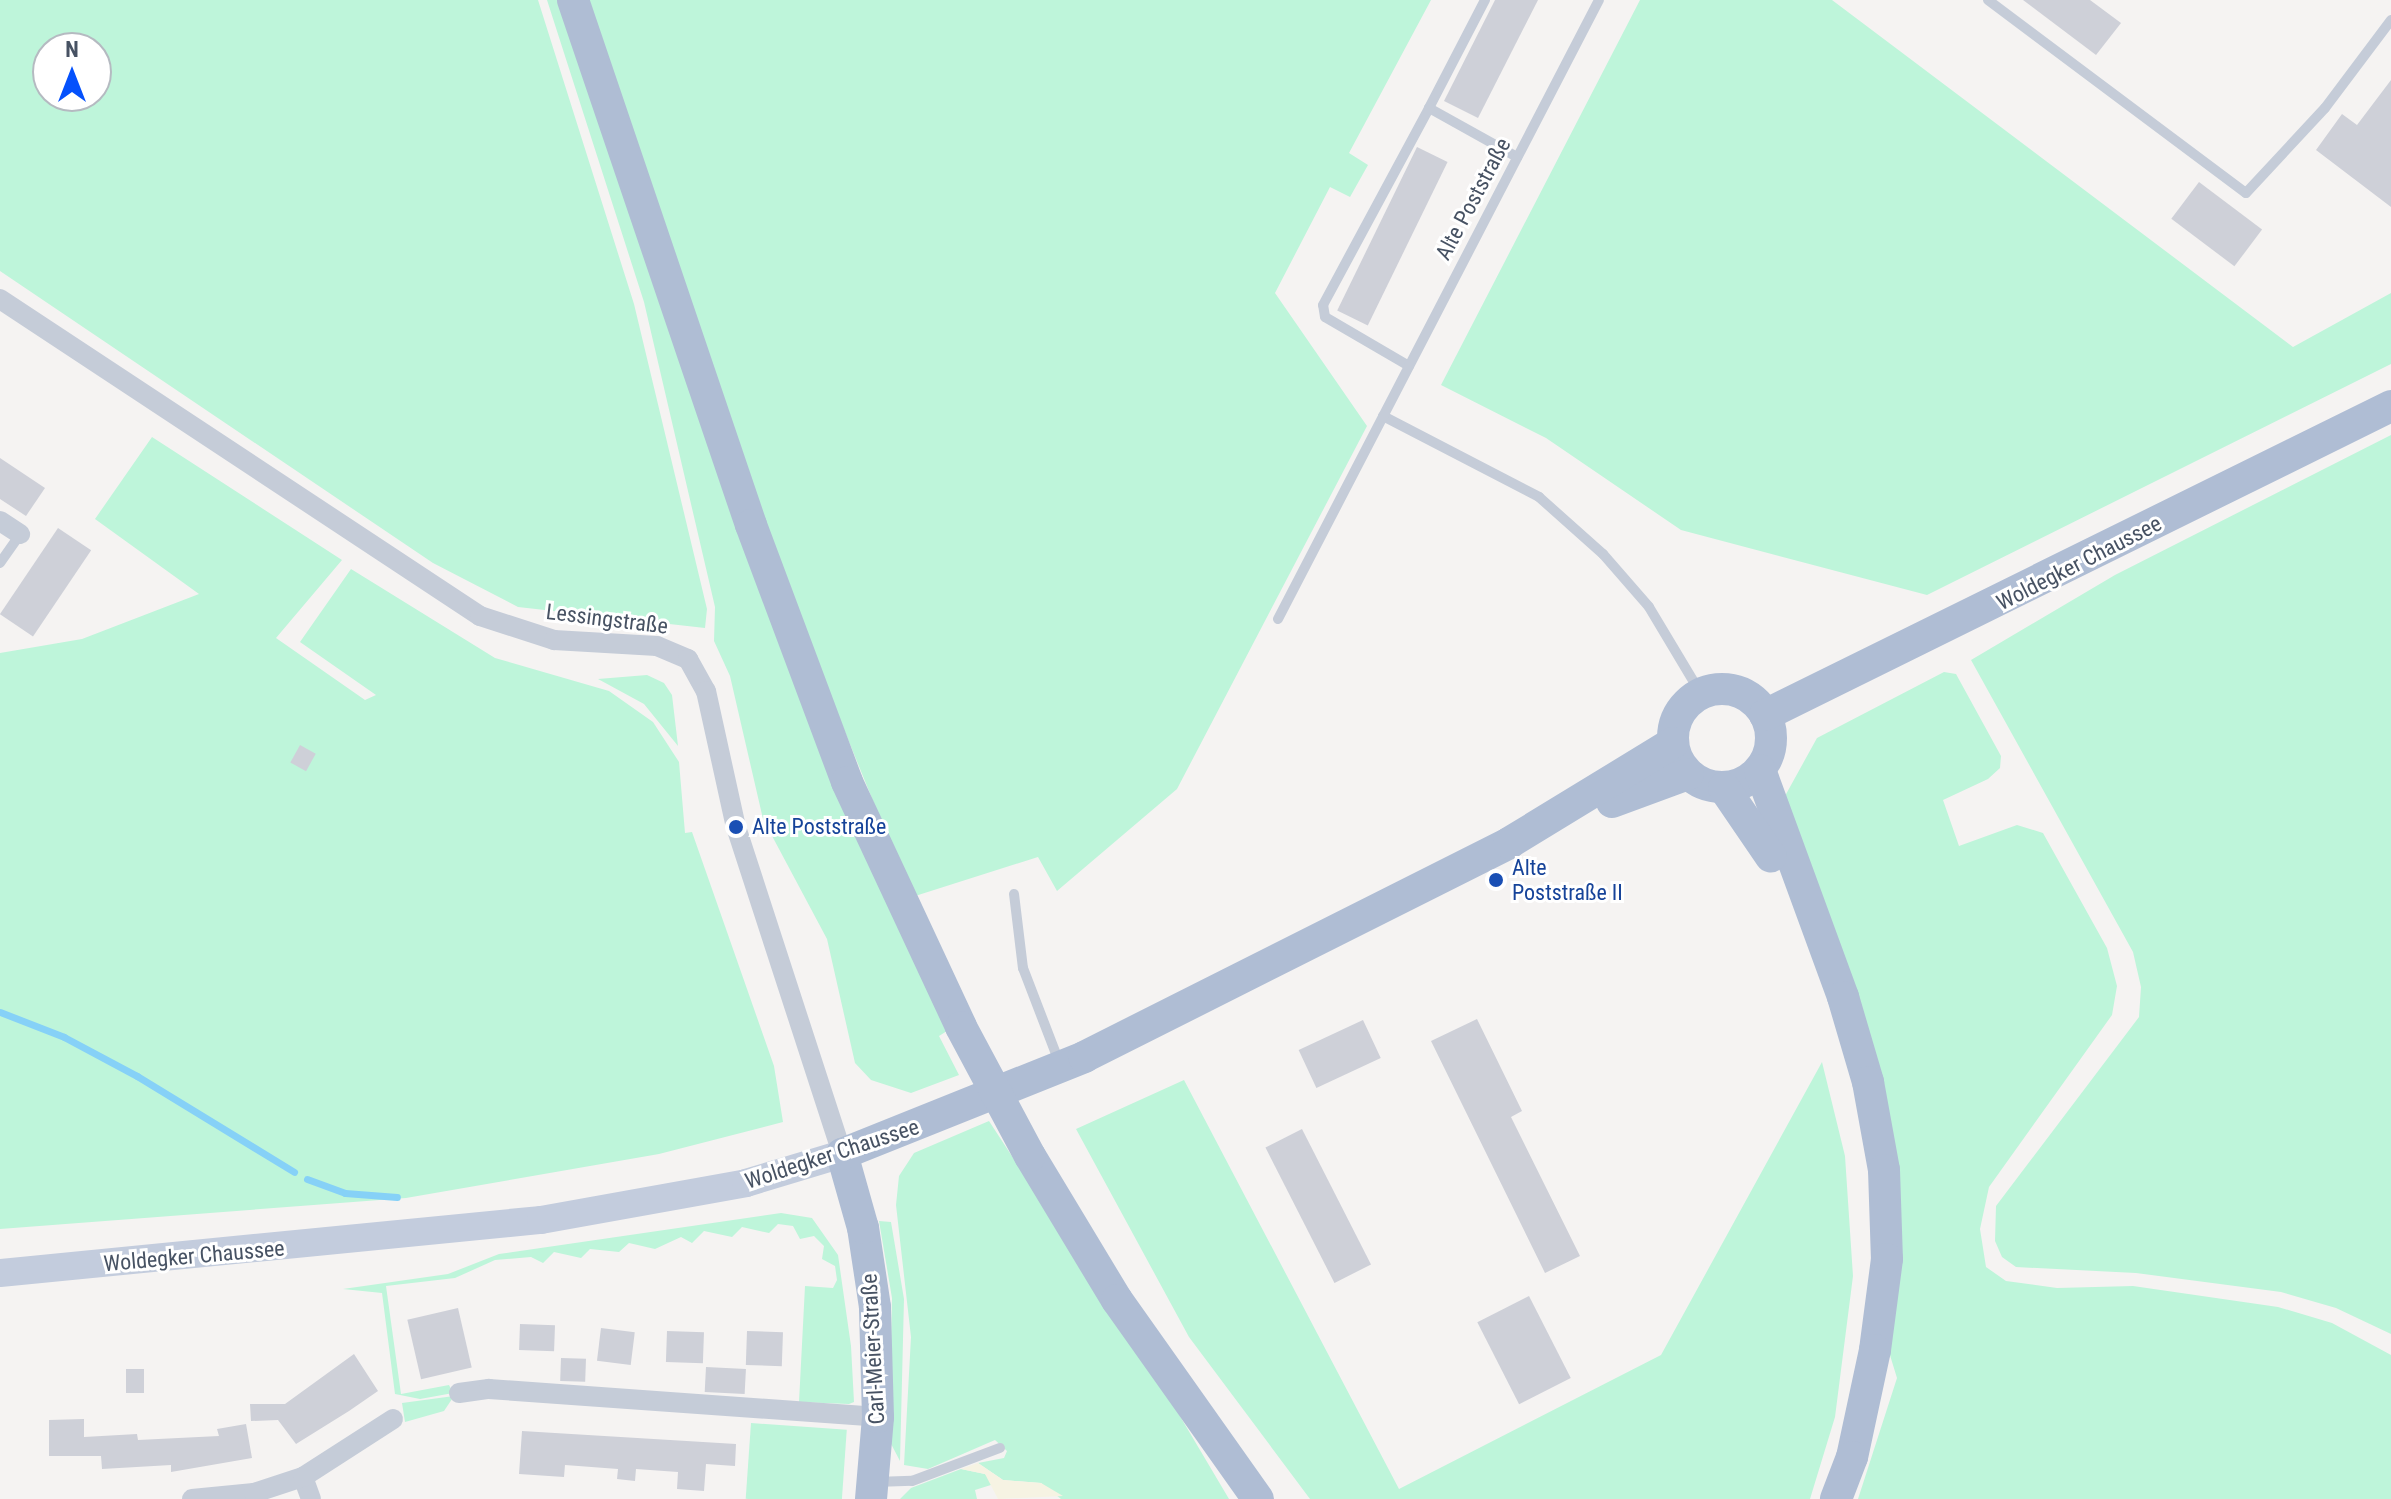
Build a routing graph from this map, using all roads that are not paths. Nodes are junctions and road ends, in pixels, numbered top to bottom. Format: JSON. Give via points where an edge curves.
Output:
{"nodes":[{"id":1,"x":573,"y":0,"type":"edge"},
{"id":2,"x":1485,"y":0,"type":"edge"},
{"id":3,"x":1599,"y":0,"type":"edge"},
{"id":4,"x":1988,"y":0,"type":"edge"},
{"id":5,"x":2391,"y":20,"type":"edge"},
{"id":6,"x":1429,"y":108,"type":"junction"},
{"id":7,"x":1517,"y":157,"type":"junction"},
{"id":8,"x":0,"y":299,"type":"edge"},
{"id":9,"x":1409,"y":366,"type":"junction"},
{"id":10,"x":2391,"y":406,"type":"edge"},
{"id":11,"x":1383,"y":416,"type":"junction"},
{"id":12,"x":0,"y":521,"type":"edge"},
{"id":13,"x":20,"y":534,"type":"joint"},
{"id":14,"x":0,"y":563,"type":"edge"},
{"id":15,"x":1278,"y":619,"type":"dead end"},
{"id":16,"x":1701,"y":694,"type":"junction"},
{"id":17,"x":1765,"y":715,"type":"junction"},
{"id":18,"x":1673,"y":743,"type":"junction"},
{"id":19,"x":1760,"y":770,"type":"junction"},
{"id":20,"x":1688,"y":774,"type":"junction"},
{"id":21,"x":1724,"y":788,"type":"junction"},
{"id":22,"x":1509,"y":843,"type":"junction"},
{"id":23,"x":1014,"y":894,"type":"dead end"},
{"id":24,"x":1821,"y":943,"type":"junction"},
{"id":25,"x":1061,"y":1067,"type":"junction"},
{"id":26,"x":842,"y":1154,"type":"junction"},
{"id":27,"x":0,"y":1273,"type":"edge"},
{"id":28,"x":459,"y":1393,"type":"dead end"},
{"id":29,"x":878,"y":1417,"type":"junction"},
{"id":30,"x":393,"y":1419,"type":"dead end"},
{"id":31,"x":1000,"y":1448,"type":"dead end"},
{"id":32,"x":303,"y":1477,"type":"junction"},
{"id":33,"x":872,"y":1491,"type":"edge"},
{"id":34,"x":192,"y":1499,"type":"edge"},
{"id":35,"x":311,"y":1499,"type":"edge"},
{"id":36,"x":1258,"y":1499,"type":"edge"},
{"id":37,"x":1836,"y":1499,"type":"edge"}],
"edges":[{"from":1,"to":36,"type":"main road","bridge":true,"via":[[751,525],[847,782],[961,1027],[1030,1156],[1117,1300]]},
{"from":2,"to":6,"type":"lane"},
{"from":3,"to":7,"type":"lane","name":"Alte Poststraße"},
{"from":4,"to":5,"type":"lane","via":[[2246,193],[2325,108]]},
{"from":6,"to":7,"type":"lane"},
{"from":6,"to":9,"type":"lane","via":[[1323,305],[1325,317]]},
{"from":7,"to":9,"type":"lane","name":"Alte Poststraße"},
{"from":8,"to":26,"type":"street","name":"Lessingstraße","via":[[480,616],[554,640],[657,646],[688,659],[706,691],[736,827]]},
{"from":9,"to":11,"type":"lane","name":"Alte Poststraße"},
{"from":10,"to":17,"type":"main road","name":"Woldegker Chaussee"},
{"from":11,"to":15,"type":"lane","name":"Alte Poststraße"},
{"from":11,"to":16,"type":"lane","via":[[1539,497],[1603,554],[1649,607]]},
{"from":12,"to":13,"type":"street"},
{"from":13,"to":14,"type":"lane"},
{"from":16,"to":17,"type":"main road","via":[[1730,690]]},
{"from":16,"to":18,"type":"main road","via":[[1677,717]]},
{"from":17,"to":19,"type":"main road","via":[[1770,748]]},
{"from":18,"to":20,"type":"main road"},
{"from":18,"to":22,"type":"main road","name":"Woldegker Chaussee"},
{"from":19,"to":21,"type":"main road"},
{"from":19,"to":24,"type":"main road"},
{"from":20,"to":21,"type":"main road"},
{"from":20,"to":22,"type":"main road","name":"Woldegker Chaussee"},
{"from":21,"to":24,"type":"main road","via":[[1745,811]]},
{"from":22,"to":25,"type":"main road","name":"Woldegker Chaussee"},
{"from":23,"to":25,"type":"lane","via":[[1023,968]]},
{"from":24,"to":37,"type":"main road","via":[[1868,1082],[1884,1170],[1887,1259],[1875,1350]]},
{"from":25,"to":26,"type":"main road","name":"Woldegker Chaussee"},
{"from":26,"to":27,"type":"main road","name":"Woldegker Chaussee","via":[[732,1186],[541,1220]]},
{"from":26,"to":29,"type":"main road","name":"Carl-Meier-Straße","via":[[870,1267]]},
{"from":28,"to":29,"type":"street","via":[[489,1389]]},
{"from":29,"to":33,"type":"main road","name":"Carl-Meier-Straße"},
{"from":30,"to":32,"type":"street"},
{"from":31,"to":33,"type":"lane"},
{"from":32,"to":34,"type":"street","via":[[254,1493]]},
{"from":32,"to":35,"type":"street"}]}
